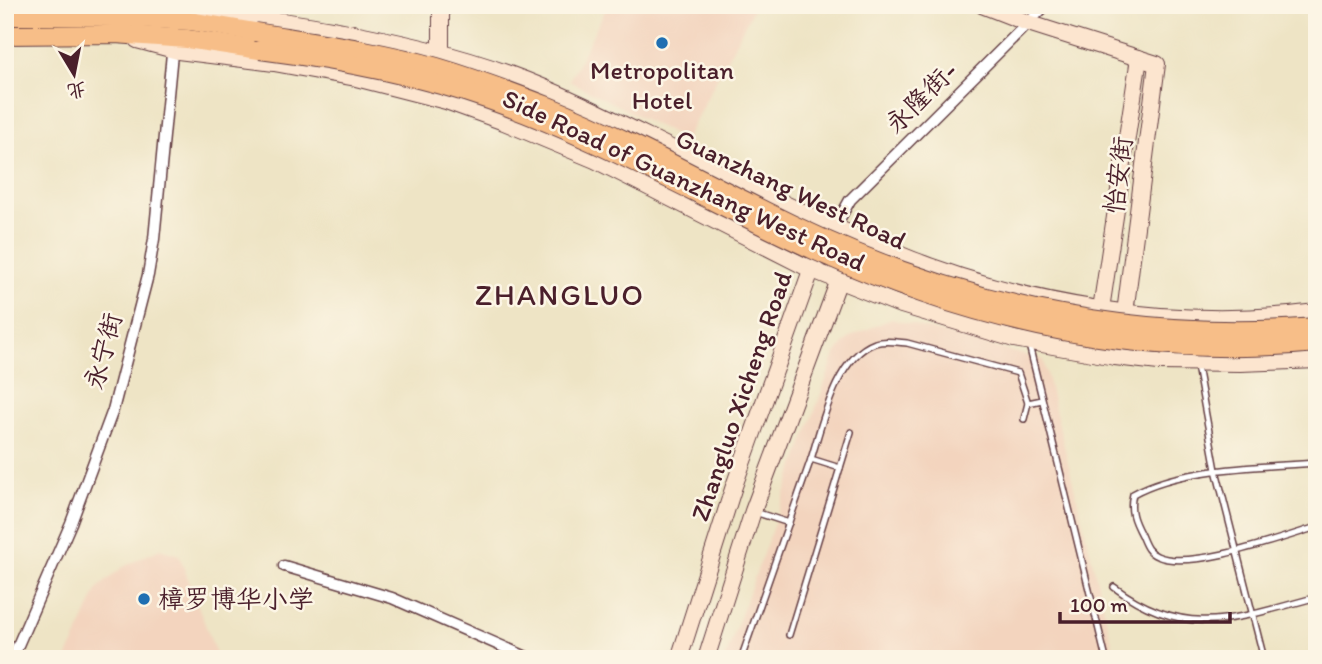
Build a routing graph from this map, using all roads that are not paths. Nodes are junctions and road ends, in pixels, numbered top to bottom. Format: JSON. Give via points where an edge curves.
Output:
{"nodes":[{"id":1,"x":441,"y":5,"type":"edge"},
{"id":2,"x":982,"y":5,"type":"edge"},
{"id":3,"x":1046,"y":5,"type":"edge"},
{"id":4,"x":159,"y":12,"type":"edge"},
{"id":5,"x":186,"y":13,"type":"edge"},
{"id":6,"x":5,"y":16,"type":"edge"},
{"id":7,"x":1028,"y":23,"type":"junction"},
{"id":8,"x":5,"y":35,"type":"edge"},
{"id":9,"x":258,"y":41,"type":"junction"},
{"id":10,"x":173,"y":44,"type":"junction"},
{"id":11,"x":441,"y":52,"type":"junction"},
{"id":12,"x":1139,"y":58,"type":"junction"},
{"id":13,"x":735,"y":180,"type":"junction"},
{"id":14,"x":715,"y":220,"type":"junction"},
{"id":15,"x":835,"y":227,"type":"junction"},
{"id":16,"x":810,"y":269,"type":"junction"},
{"id":17,"x":839,"y":280,"type":"junction"},
{"id":18,"x":1101,"y":309,"type":"junction"},
{"id":19,"x":1317,"y":312,"type":"edge"},
{"id":20,"x":1125,"y":313,"type":"junction"},
{"id":21,"x":1317,"y":327,"type":"edge"},
{"id":22,"x":1028,"y":342,"type":"junction"},
{"id":23,"x":1317,"y":343,"type":"edge"},
{"id":24,"x":1317,"y":360,"type":"edge"},
{"id":25,"x":1196,"y":362,"type":"junction"},
{"id":26,"x":1042,"y":400,"type":"junction"},
{"id":27,"x":1028,"y":403,"type":"junction"},
{"id":28,"x":1024,"y":419,"type":"dead end"},
{"id":29,"x":851,"y":432,"type":"dead end"},
{"id":30,"x":811,"y":459,"type":"junction"},
{"id":31,"x":1317,"y":463,"type":"edge"},
{"id":32,"x":840,"y":468,"type":"junction"},
{"id":33,"x":1216,"y":470,"type":"junction"},
{"id":34,"x":753,"y":511,"type":"junction"},
{"id":35,"x":789,"y":523,"type":"junction"},
{"id":36,"x":1317,"y":527,"type":"edge"},
{"id":37,"x":1237,"y":550,"type":"junction"},
{"id":38,"x":284,"y":566,"type":"dead end"},
{"id":39,"x":1114,"y":587,"type":"dead end"},
{"id":40,"x":1317,"y":597,"type":"edge"},
{"id":41,"x":1252,"y":614,"type":"junction"},
{"id":42,"x":789,"y":635,"type":"dead end"},
{"id":43,"x":12,"y":659,"type":"edge"},
{"id":44,"x":531,"y":659,"type":"edge"},
{"id":45,"x":679,"y":659,"type":"edge"},
{"id":46,"x":706,"y":659,"type":"edge"},
{"id":47,"x":741,"y":659,"type":"edge"},
{"id":48,"x":1106,"y":659,"type":"edge"},
{"id":49,"x":1264,"y":659,"type":"edge"}],
"edges":[{"from":1,"to":11,"type":"main road"},
{"from":2,"to":7,"type":"main road","name":"怡安街"},
{"from":3,"to":7,"type":"street","name":"永隆街-"},
{"from":4,"to":5,"type":"main road"},
{"from":4,"to":6,"type":"main road"},
{"from":5,"to":9,"type":"main road"},
{"from":5,"to":11,"type":"main road","name":"Side Road of Guanzhang West Road","via":[[270,19]]},
{"from":7,"to":12,"type":"main road","name":"怡安街"},
{"from":7,"to":15,"type":"street","name":"永隆街-","via":[[850,200]]},
{"from":8,"to":10,"type":"main road","via":[[115,34]]},
{"from":9,"to":10,"type":"main road"},
{"from":9,"to":21,"type":"main road","name":"Guanzhang West Road","bridge":true,"via":[[386,54],[491,85],[594,125],[840,246],[984,297],[1060,316],[1146,327],[1236,331]]},
{"from":9,"to":23,"type":"main road","name":"Guanzhang West Road","bridge":true,"via":[[488,100],[574,134],[847,265],[981,313],[1049,330],[1148,344],[1250,347]]},
{"from":10,"to":14,"type":"main road","name":"Side Road of Guanzhang West Road","via":[[316,70],[446,101],[595,160]]},
{"from":10,"to":43,"type":"street","name":"永宁街","via":[[154,239],[113,410],[71,523]]},
{"from":11,"to":13,"type":"main road","name":"Side Road of Guanzhang West Road","via":[[511,75]]},
{"from":12,"to":18,"type":"main road","name":"怡安街"},
{"from":12,"to":20,"type":"main road","name":"怡安街","via":[[1157,64]]},
{"from":13,"to":14,"type":"main road","via":[[746,193],[744,210],[732,221]]},
{"from":13,"to":15,"type":"main road","name":"Side Road of Guanzhang West Road"},
{"from":14,"to":16,"type":"main road","name":"Side Road of Guanzhang West Road"},
{"from":15,"to":16,"type":"main road","name":"Zhangluo Xicheng Road"},
{"from":15,"to":17,"type":"main road","name":"Zhangluo Xicheng Road"},
{"from":15,"to":18,"type":"main road","name":"Side Road of Guanzhang West Road","via":[[967,279]]},
{"from":16,"to":17,"type":"main road","name":"Side Road of Guanzhang West Road"},
{"from":16,"to":45,"type":"main road","name":"Zhangluo Xicheng Road"},
{"from":17,"to":22,"type":"main road","name":"Side Road of Guanzhang West Road","via":[[898,304]]},
{"from":17,"to":34,"type":"main road","name":"Zhangluo Xicheng Road"},
{"from":18,"to":20,"type":"main road","name":"Side Road of Guanzhang West Road"},
{"from":19,"to":20,"type":"main road","name":"Side Road of Guanzhang West Road","via":[[1212,318]]},
{"from":22,"to":25,"type":"main road","name":"Side Road of Guanzhang West Road","via":[[1115,357]]},
{"from":22,"to":26,"type":"lane"},
{"from":24,"to":25,"type":"main road","name":"Side Road of Guanzhang West Road"},
{"from":25,"to":33,"type":"lane"},
{"from":26,"to":27,"type":"lane"},
{"from":26,"to":48,"type":"lane"},
{"from":27,"to":28,"type":"lane"},
{"from":27,"to":30,"type":"lane","via":[[1018,373],[907,343],[876,343],[844,369]]},
{"from":29,"to":32,"type":"lane"},
{"from":30,"to":32,"type":"lane"},
{"from":30,"to":35,"type":"lane"},
{"from":31,"to":33,"type":"lane"},
{"from":32,"to":42,"type":"lane"},
{"from":33,"to":37,"type":"lane"},
{"from":33,"to":37,"type":"lane","via":[[1147,486],[1133,494],[1133,519],[1148,551],[1157,557],[1174,561]]},
{"from":34,"to":35,"type":"lane"},
{"from":34,"to":46,"type":"main road","name":"Zhangluo Xicheng Road"},
{"from":35,"to":47,"type":"lane"},
{"from":36,"to":37,"type":"lane"},
{"from":37,"to":41,"type":"lane"},
{"from":38,"to":44,"type":"street","via":[[392,598]]},
{"from":39,"to":41,"type":"lane","via":[[1132,600],[1180,619],[1205,622]]},
{"from":40,"to":41,"type":"lane"},
{"from":41,"to":49,"type":"lane"}]}
